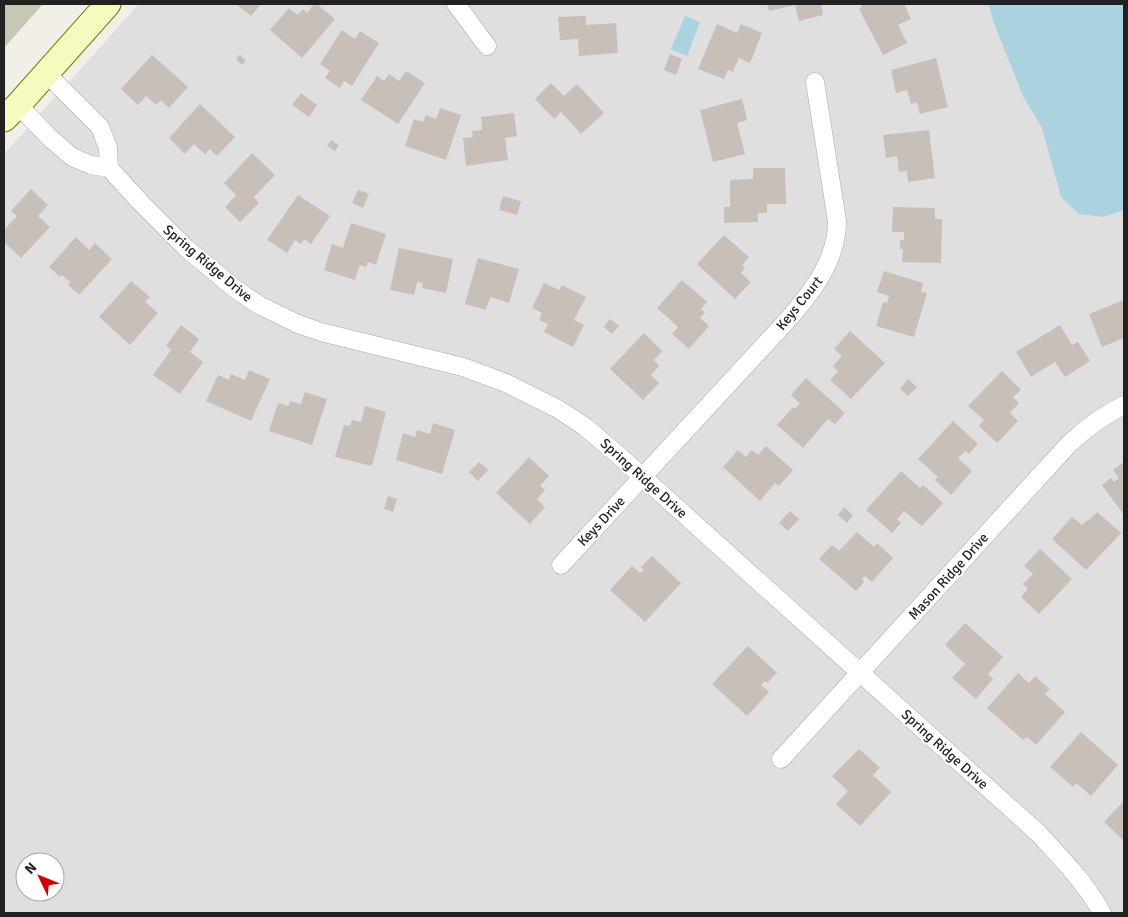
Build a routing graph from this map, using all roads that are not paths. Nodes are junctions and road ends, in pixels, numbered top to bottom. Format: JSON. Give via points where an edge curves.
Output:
{"nodes":[{"id":1,"x":108,"y":4,"type":"edge"},
{"id":2,"x":456,"y":4,"type":"edge"},
{"id":3,"x":487,"y":46,"type":"dead end"},
{"id":4,"x":46,"y":73,"type":"junction"},
{"id":5,"x":815,"y":82,"type":"dead end"},
{"id":6,"x":11,"y":112,"type":"edge"},
{"id":7,"x":108,"y":168,"type":"junction"},
{"id":8,"x":1124,"y":405,"type":"edge"},
{"id":9,"x":642,"y":477,"type":"junction"},
{"id":10,"x":561,"y":565,"type":"dead end"},
{"id":11,"x":860,"y":672,"type":"junction"},
{"id":12,"x":781,"y":759,"type":"dead end"},
{"id":13,"x":1102,"y":913,"type":"edge"}],
"edges":[{"from":1,"to":4,"type":"street"},
{"from":2,"to":3,"type":"street"},
{"from":4,"to":6,"type":"street"},
{"from":4,"to":7,"type":"street","via":[[100,127],[108,148]]},
{"from":5,"to":9,"type":"street","name":"Keys Court","via":[[837,221],[835,243],[823,273],[783,325]]},
{"from":6,"to":7,"type":"street","via":[[72,157]]},
{"from":7,"to":9,"type":"street","name":"Spring Ridge Drive","via":[[186,248],[259,305],[321,332],[463,367],[506,383],[558,408],[584,426]]},
{"from":8,"to":11,"type":"street","name":"Mason Ridge Drive","via":[[1103,416],[1068,445]]},
{"from":9,"to":10,"type":"street","name":"Keys Drive"},
{"from":9,"to":11,"type":"street","name":"Spring Ridge Drive"},
{"from":11,"to":12,"type":"street","name":"Mason Ridge Drive"},
{"from":11,"to":13,"type":"street","name":"Spring Ridge Drive","via":[[1038,833],[1095,900]]}]}
